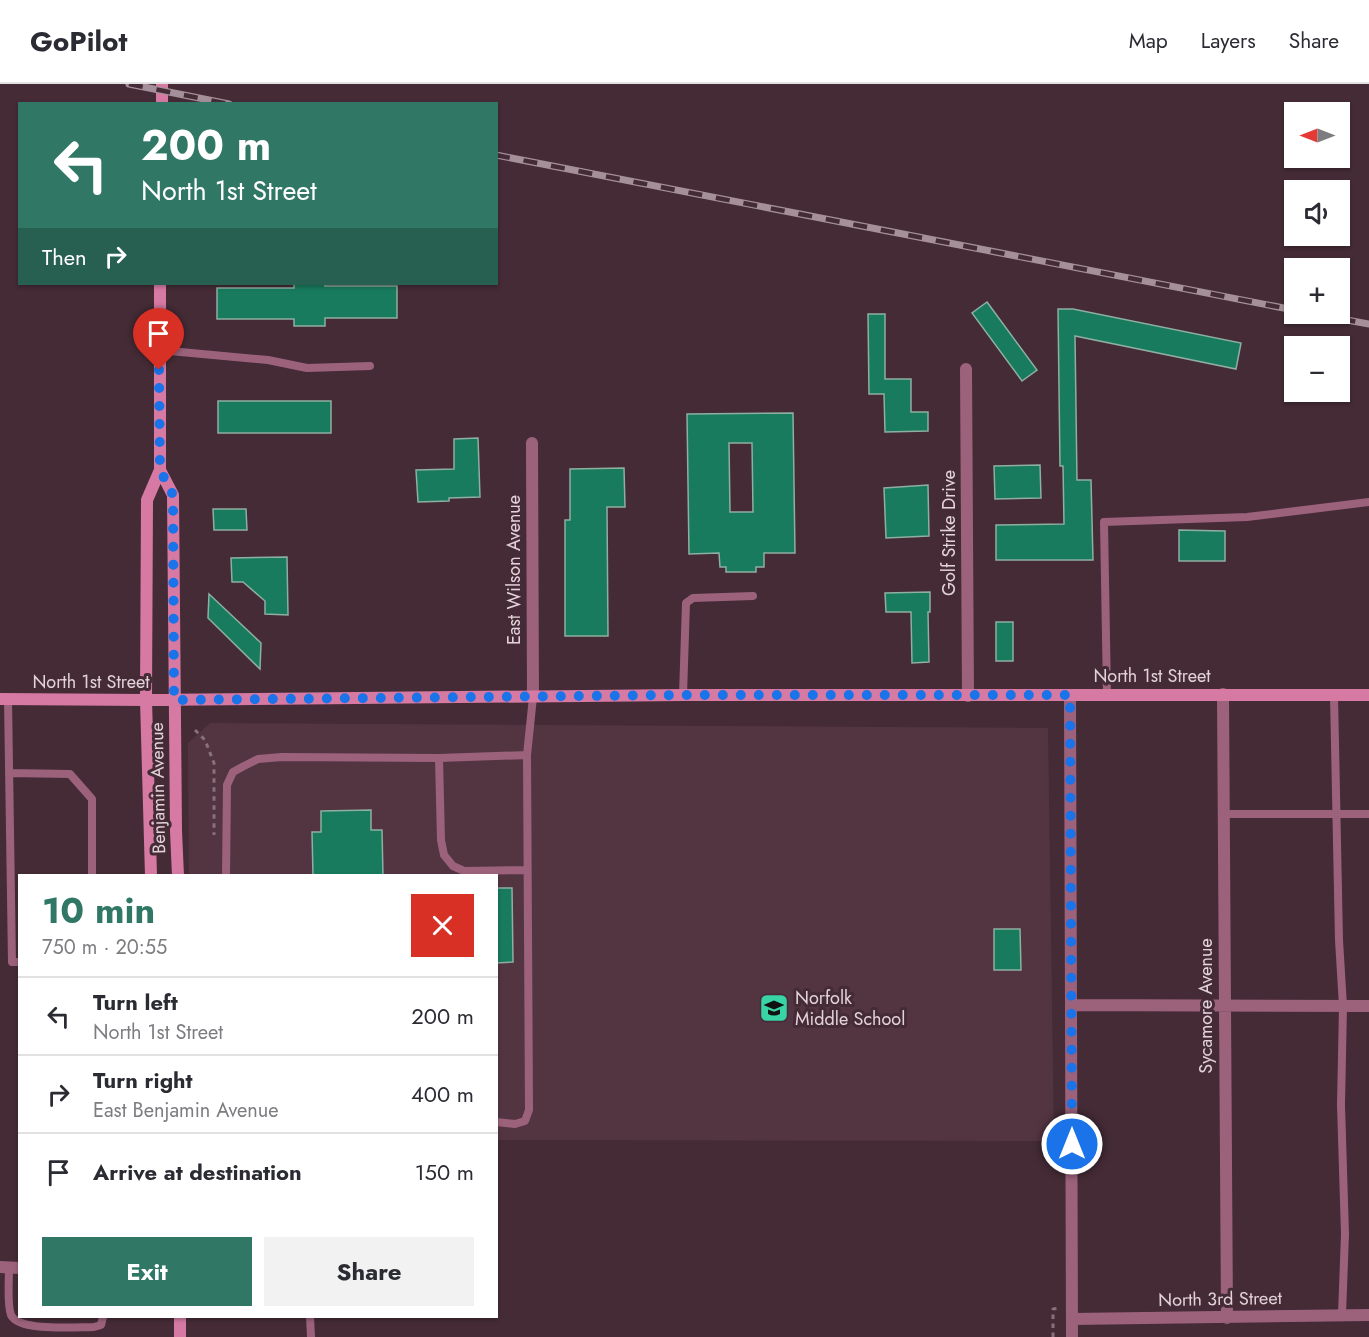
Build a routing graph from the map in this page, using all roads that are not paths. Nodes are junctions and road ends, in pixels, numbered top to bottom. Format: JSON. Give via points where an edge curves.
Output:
{"nodes":[{"id":1,"x":162,"y":84,"type":"edge"},
{"id":2,"x":162,"y":102,"type":"edge"},
{"id":3,"x":160,"y":285,"type":"edge"},
{"id":4,"x":159,"y":350,"type":"junction"},
{"id":5,"x":370,"y":366,"type":"dead end"},
{"id":6,"x":966,"y":369,"type":"dead end"},
{"id":7,"x":532,"y":443,"type":"dead end"},
{"id":8,"x":160,"y":470,"type":"junction"},
{"id":9,"x":1369,"y":502,"type":"edge"},
{"id":10,"x":753,"y":596,"type":"dead end"},
{"id":11,"x":1223,"y":694,"type":"junction"},
{"id":12,"x":1334,"y":694,"type":"junction"},
{"id":13,"x":683,"y":695,"type":"junction"},
{"id":14,"x":1070,"y":695,"type":"junction"},
{"id":15,"x":1107,"y":695,"type":"junction"},
{"id":16,"x":1369,"y":695,"type":"edge"},
{"id":17,"x":968,"y":696,"type":"junction"},
{"id":18,"x":533,"y":697,"type":"junction"},
{"id":19,"x":4,"y":699,"type":"edge"},
{"id":20,"x":146,"y":700,"type":"junction"},
{"id":21,"x":174,"y":700,"type":"junction"},
{"id":22,"x":526,"y":755,"type":"junction"},
{"id":23,"x":440,"y":758,"type":"junction"},
{"id":24,"x":9,"y":773,"type":"junction"},
{"id":25,"x":1223,"y":814,"type":"junction"},
{"id":26,"x":1338,"y":814,"type":"junction"},
{"id":27,"x":1369,"y":814,"type":"edge"},
{"id":28,"x":527,"y":870,"type":"junction"},
{"id":29,"x":92,"y":874,"type":"edge"},
{"id":30,"x":151,"y":874,"type":"edge"},
{"id":31,"x":178,"y":874,"type":"edge"},
{"id":32,"x":226,"y":874,"type":"edge"},
{"id":33,"x":18,"y":962,"type":"edge"},
{"id":34,"x":1071,"y":1005,"type":"junction"},
{"id":35,"x":1224,"y":1006,"type":"junction"},
{"id":36,"x":1343,"y":1006,"type":"junction"},
{"id":37,"x":1369,"y":1006,"type":"edge"},
{"id":38,"x":498,"y":1122,"type":"edge"},
{"id":39,"x":10,"y":1268,"type":"edge"},
{"id":40,"x":1072,"y":1313,"type":"junction"},
{"id":41,"x":1369,"y":1315,"type":"edge"},
{"id":42,"x":1342,"y":1316,"type":"junction"},
{"id":43,"x":103,"y":1318,"type":"edge"},
{"id":44,"x":180,"y":1318,"type":"edge"},
{"id":45,"x":310,"y":1318,"type":"edge"},
{"id":46,"x":1227,"y":1318,"type":"junction"},
{"id":47,"x":180,"y":1337,"type":"edge"},
{"id":48,"x":311,"y":1337,"type":"edge"},
{"id":49,"x":1072,"y":1337,"type":"edge"}],
"edges":[{"from":1,"to":2,"type":"main road"},
{"from":3,"to":4,"type":"main road"},
{"from":4,"to":5,"type":"lane","via":[[268,360],[307,368]]},
{"from":4,"to":8,"type":"main road"},
{"from":6,"to":17,"type":"street","name":"Golf Strike Drive"},
{"from":7,"to":18,"type":"street","name":"East Wilson Avenue"},
{"from":8,"to":20,"type":"main road","name":"Benjamin Avenue","via":[[147,500]]},
{"from":8,"to":21,"type":"main road","name":"Benjamin Avenue","via":[[173,495]]},
{"from":9,"to":15,"type":"lane","via":[[1247,517],[1104,522]]},
{"from":10,"to":13,"type":"lane","via":[[693,598],[687,603]]},
{"from":11,"to":12,"type":"main road","name":"North 1st Street"},
{"from":11,"to":15,"type":"main road","name":"North 1st Street"},
{"from":11,"to":25,"type":"street","name":"Sycamore Avenue"},
{"from":12,"to":16,"type":"main road","name":"North 1st Street"},
{"from":12,"to":26,"type":"lane"},
{"from":13,"to":17,"type":"main road","name":"North 1st Street"},
{"from":13,"to":18,"type":"main road","name":"North 1st Street"},
{"from":14,"to":15,"type":"main road","name":"North 1st Street"},
{"from":14,"to":17,"type":"main road","name":"North 1st Street"},
{"from":14,"to":34,"type":"street"},
{"from":18,"to":21,"type":"main road","name":"North 1st Street"},
{"from":18,"to":22,"type":"lane"},
{"from":19,"to":20,"type":"main road","name":"North 1st Street"},
{"from":19,"to":24,"type":"lane"},
{"from":20,"to":21,"type":"main road","name":"North 1st Street"},
{"from":20,"to":30,"type":"main road","name":"Benjamin Avenue"},
{"from":21,"to":31,"type":"main road","name":"Benjamin Avenue"},
{"from":22,"to":23,"type":"lane"},
{"from":22,"to":28,"type":"lane"},
{"from":23,"to":28,"type":"lane","via":[[444,855],[464,871]]},
{"from":23,"to":32,"type":"lane","via":[[282,757],[258,759],[238,769],[227,785]]},
{"from":24,"to":29,"type":"lane","via":[[69,774],[92,799]]},
{"from":24,"to":33,"type":"lane","via":[[12,962]]},
{"from":25,"to":26,"type":"lane"},
{"from":25,"to":35,"type":"street","name":"Sycamore Avenue"},
{"from":26,"to":27,"type":"lane"},
{"from":26,"to":36,"type":"lane"},
{"from":28,"to":38,"type":"lane","via":[[529,1110],[525,1121]]},
{"from":34,"to":35,"type":"street"},
{"from":34,"to":40,"type":"street"},
{"from":35,"to":36,"type":"street"},
{"from":35,"to":46,"type":"street","name":"Sycamore Avenue"},
{"from":36,"to":37,"type":"street"},
{"from":36,"to":42,"type":"lane"},
{"from":39,"to":43,"type":"lane","via":[[10,1312],[21,1324],[94,1327]]},
{"from":40,"to":46,"type":"street","name":"North 3rd Street"},
{"from":40,"to":49,"type":"street"},
{"from":41,"to":42,"type":"street","name":"North 3rd Street"},
{"from":42,"to":46,"type":"street","name":"North 3rd Street"},
{"from":44,"to":47,"type":"main road"},
{"from":45,"to":48,"type":"lane"}]}
